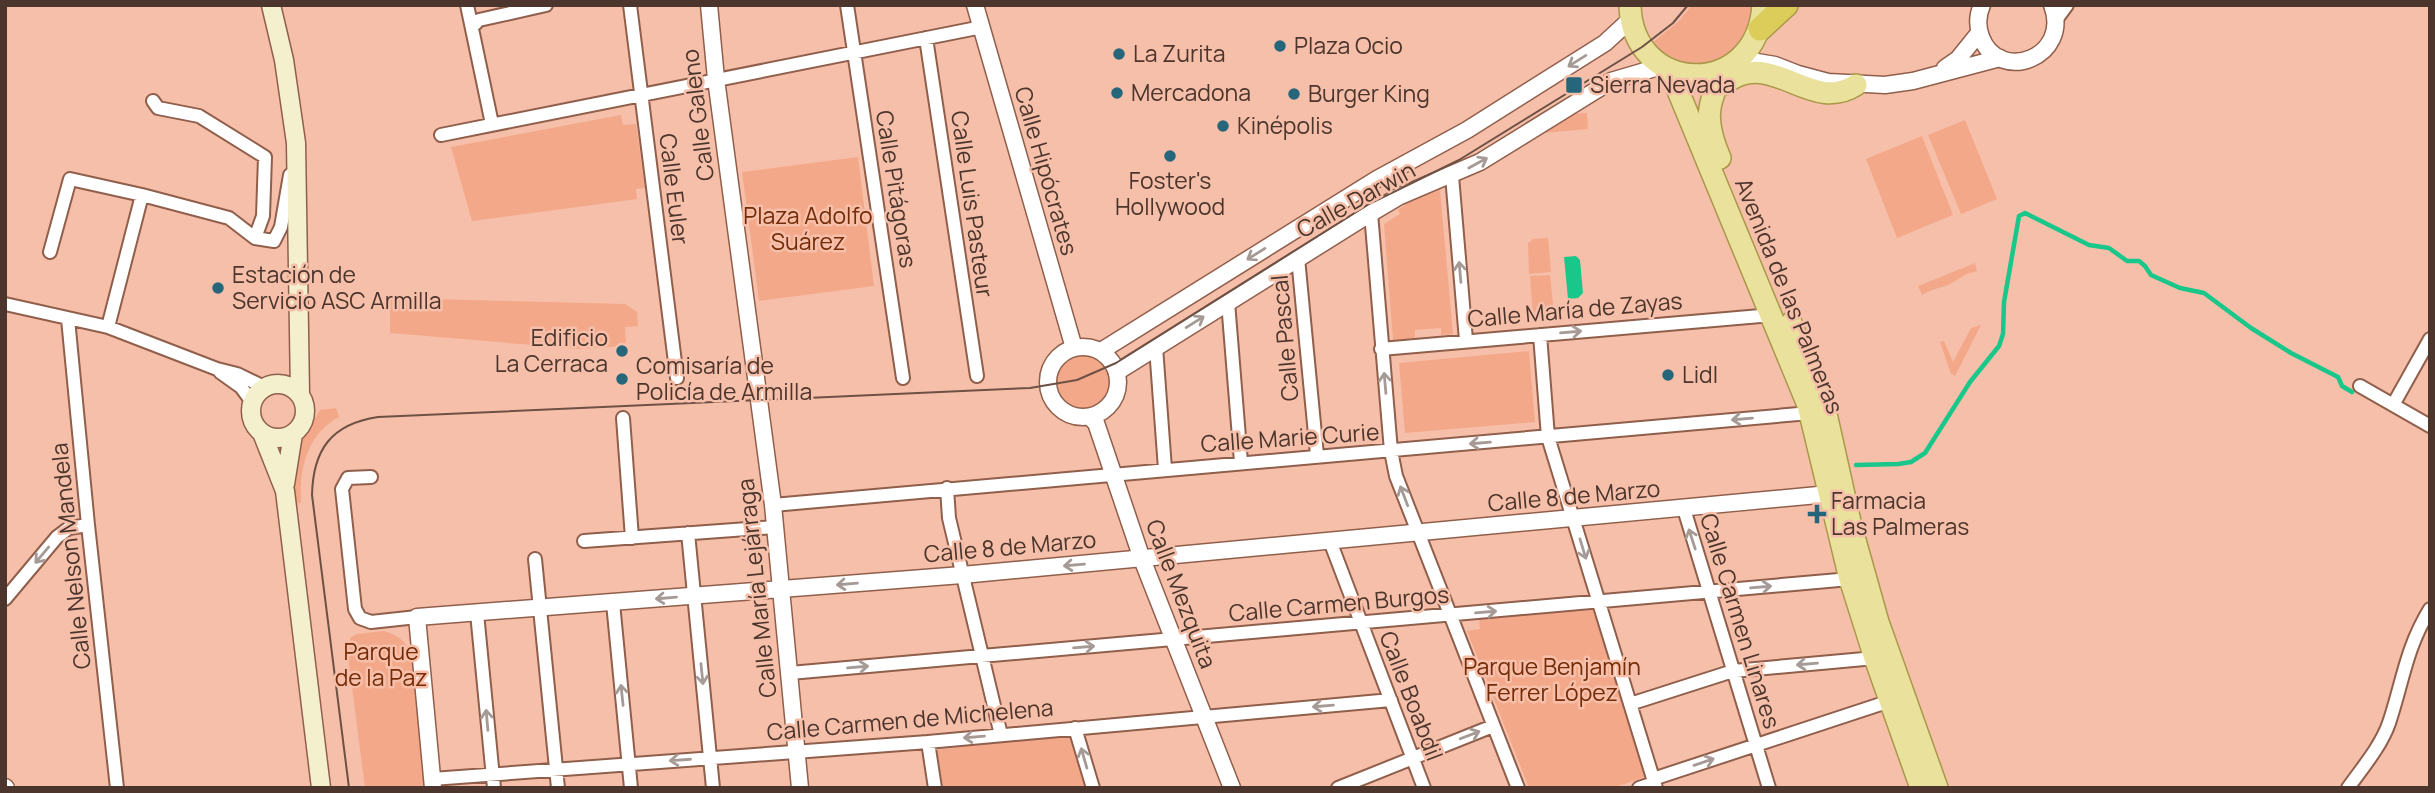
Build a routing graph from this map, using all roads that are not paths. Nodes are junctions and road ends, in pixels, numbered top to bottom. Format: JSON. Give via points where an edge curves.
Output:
{"nodes":[{"id":1,"x":271,"y":5,"type":"edge"},
{"id":2,"x":467,"y":5,"type":"edge"},
{"id":3,"x":546,"y":5,"type":"edge"},
{"id":4,"x":629,"y":5,"type":"edge"},
{"id":5,"x":709,"y":5,"type":"edge"},
{"id":6,"x":847,"y":5,"type":"edge"},
{"id":7,"x":975,"y":5,"type":"edge"},
{"id":8,"x":1763,"y":5,"type":"edge"},
{"id":9,"x":1786,"y":5,"type":"edge"},
{"id":10,"x":1967,"y":5,"type":"edge"},
{"id":11,"x":2067,"y":5,"type":"edge"},
{"id":12,"x":1631,"y":12,"type":"edge"},
{"id":13,"x":2054,"y":13,"type":"edge"},
{"id":14,"x":1980,"y":19,"type":"edge"},
{"id":15,"x":472,"y":27,"type":"junction"},
{"id":16,"x":982,"y":27,"type":"junction"},
{"id":17,"x":1758,"y":33,"type":"junction"},
{"id":18,"x":926,"y":38,"type":"junction"},
{"id":19,"x":854,"y":52,"type":"junction"},
{"id":20,"x":2000,"y":58,"type":"junction"},
{"id":21,"x":1733,"y":64,"type":"junction"},
{"id":22,"x":1775,"y":65,"type":"junction"},
{"id":23,"x":1666,"y":67,"type":"junction"},
{"id":24,"x":1938,"y":73,"type":"junction"},
{"id":25,"x":716,"y":79,"type":"junction"},
{"id":26,"x":1856,"y":85,"type":"junction"},
{"id":27,"x":1714,"y":92,"type":"junction"},
{"id":28,"x":641,"y":94,"type":"junction"},
{"id":29,"x":153,"y":101,"type":"dead end"},
{"id":30,"x":492,"y":124,"type":"junction"},
{"id":31,"x":441,"y":135,"type":"dead end"},
{"id":32,"x":296,"y":144,"type":"junction"},
{"id":33,"x":1452,"y":176,"type":"junction"},
{"id":34,"x":142,"y":195,"type":"junction"},
{"id":35,"x":1371,"y":213,"type":"junction"},
{"id":36,"x":255,"y":238,"type":"junction"},
{"id":37,"x":50,"y":252,"type":"dead end"},
{"id":38,"x":1298,"y":258,"type":"junction"},
{"id":39,"x":1227,"y":302,"type":"junction"},
{"id":40,"x":5,"y":304,"type":"edge"},
{"id":41,"x":1772,"y":315,"type":"junction"},
{"id":42,"x":68,"y":319,"type":"junction"},
{"id":43,"x":108,"y":327,"type":"junction"},
{"id":44,"x":1540,"y":335,"type":"junction"},
{"id":45,"x":298,"y":337,"type":"junction"},
{"id":46,"x":2430,"y":339,"type":"edge"},
{"id":47,"x":1466,"y":340,"type":"junction"},
{"id":48,"x":1156,"y":346,"type":"junction"},
{"id":49,"x":1074,"y":348,"type":"junction"},
{"id":50,"x":1381,"y":349,"type":"junction"},
{"id":51,"x":1101,"y":351,"type":"junction"},
{"id":52,"x":217,"y":369,"type":"junction"},
{"id":53,"x":1117,"y":372,"type":"junction"},
{"id":54,"x":976,"y":376,"type":"dead end"},
{"id":55,"x":677,"y":378,"type":"dead end"},
{"id":56,"x":903,"y":378,"type":"dead end"},
{"id":57,"x":271,"y":385,"type":"junction"},
{"id":58,"x":756,"y":385,"type":"joint"},
{"id":59,"x":2360,"y":386,"type":"dead end"},
{"id":60,"x":300,"y":394,"type":"junction"},
{"id":61,"x":252,"y":402,"type":"junction"},
{"id":62,"x":2393,"y":405,"type":"junction"},
{"id":63,"x":1810,"y":413,"type":"junction"},
{"id":64,"x":1090,"y":417,"type":"junction"},
{"id":65,"x":623,"y":418,"type":"dead end"},
{"id":66,"x":2430,"y":426,"type":"edge"},
{"id":67,"x":262,"y":433,"type":"junction"},
{"id":68,"x":293,"y":433,"type":"junction"},
{"id":69,"x":1548,"y":437,"type":"junction"},
{"id":70,"x":1391,"y":451,"type":"junction"},
{"id":71,"x":1317,"y":455,"type":"junction"},
{"id":72,"x":1241,"y":462,"type":"junction"},
{"id":73,"x":1165,"y":469,"type":"junction"},
{"id":74,"x":1112,"y":474,"type":"junction"},
{"id":75,"x":371,"y":477,"type":"dead end"},
{"id":76,"x":947,"y":488,"type":"junction"},
{"id":77,"x":285,"y":491,"type":"junction"},
{"id":78,"x":1829,"y":494,"type":"junction"},
{"id":79,"x":773,"y":505,"type":"junction"},
{"id":80,"x":1684,"y":509,"type":"junction"},
{"id":81,"x":1574,"y":519,"type":"junction"},
{"id":82,"x":88,"y":525,"type":"junction"},
{"id":83,"x":775,"y":527,"type":"junction"},
{"id":84,"x":1417,"y":532,"type":"junction"},
{"id":85,"x":688,"y":533,"type":"junction"},
{"id":86,"x":632,"y":538,"type":"junction"},
{"id":87,"x":584,"y":541,"type":"dead end"},
{"id":88,"x":1330,"y":541,"type":"junction"},
{"id":89,"x":535,"y":559,"type":"dead end"},
{"id":90,"x":1142,"y":559,"type":"junction"},
{"id":91,"x":962,"y":575,"type":"junction"},
{"id":92,"x":1850,"y":579,"type":"junction"},
{"id":93,"x":782,"y":589,"type":"junction"},
{"id":94,"x":1709,"y":591,"type":"junction"},
{"id":95,"x":694,"y":596,"type":"junction"},
{"id":96,"x":5,"y":599,"type":"edge"},
{"id":97,"x":1599,"y":601,"type":"junction"},
{"id":98,"x":613,"y":603,"type":"junction"},
{"id":99,"x":541,"y":608,"type":"junction"},
{"id":100,"x":2430,"y":610,"type":"edge"},
{"id":101,"x":477,"y":613,"type":"junction"},
{"id":102,"x":1450,"y":615,"type":"junction"},
{"id":103,"x":417,"y":618,"type":"junction"},
{"id":104,"x":1361,"y":623,"type":"junction"},
{"id":105,"x":1174,"y":639,"type":"junction"},
{"id":106,"x":982,"y":656,"type":"junction"},
{"id":107,"x":1874,"y":658,"type":"junction"},
{"id":108,"x":1734,"y":671,"type":"junction"},
{"id":109,"x":790,"y":673,"type":"junction"},
{"id":110,"x":1391,"y":700,"type":"junction"},
{"id":111,"x":1890,"y":701,"type":"junction"},
{"id":112,"x":1630,"y":704,"type":"junction"},
{"id":113,"x":1204,"y":716,"type":"junction"},
{"id":114,"x":1493,"y":726,"type":"junction"},
{"id":115,"x":1075,"y":728,"type":"junction"},
{"id":116,"x":1001,"y":735,"type":"junction"},
{"id":117,"x":928,"y":742,"type":"junction"},
{"id":118,"x":1756,"y":745,"type":"junction"},
{"id":119,"x":797,"y":751,"type":"junction"},
{"id":120,"x":710,"y":757,"type":"junction"},
{"id":121,"x":1412,"y":757,"type":"junction"},
{"id":122,"x":629,"y":764,"type":"junction"},
{"id":123,"x":556,"y":769,"type":"junction"},
{"id":124,"x":493,"y":781,"type":"edge"},
{"id":125,"x":433,"y":783,"type":"edge"},
{"id":126,"x":1654,"y":783,"type":"edge"},
{"id":127,"x":117,"y":788,"type":"edge"},
{"id":128,"x":321,"y":788,"type":"edge"},
{"id":129,"x":558,"y":788,"type":"edge"},
{"id":130,"x":631,"y":788,"type":"edge"},
{"id":131,"x":713,"y":788,"type":"edge"},
{"id":132,"x":800,"y":788,"type":"edge"},
{"id":133,"x":935,"y":788,"type":"edge"},
{"id":134,"x":1093,"y":788,"type":"edge"},
{"id":135,"x":1232,"y":788,"type":"edge"},
{"id":136,"x":1338,"y":788,"type":"edge"},
{"id":137,"x":1424,"y":788,"type":"edge"},
{"id":138,"x":1518,"y":788,"type":"edge"},
{"id":139,"x":1639,"y":788,"type":"edge"},
{"id":140,"x":1769,"y":788,"type":"edge"},
{"id":141,"x":1921,"y":788,"type":"edge"},
{"id":142,"x":1937,"y":788,"type":"edge"},
{"id":143,"x":2348,"y":788,"type":"edge"}],
"edges":[{"from":1,"to":32,"type":"main road"},
{"from":2,"to":15,"type":"street"},
{"from":3,"to":15,"type":"street","via":[[478,20]]},
{"from":4,"to":28,"type":"street","name":"Calle Euler"},
{"from":5,"to":25,"type":"street","name":"Calle Galeno"},
{"from":6,"to":19,"type":"street","name":"Calle Pitágoras"},
{"from":7,"to":16,"type":"street","name":"Calle Hipócrates"},
{"from":8,"to":17,"type":"main road"},
{"from":9,"to":17,"type":"highway"},
{"from":10,"to":14,"type":"street"},
{"from":11,"to":13,"type":"street"},
{"from":12,"to":23,"type":"main road","name":"Avenida de las Palmeras","via":[[1642,47]]},
{"from":12,"to":51,"type":"street","name":"Calle Darwin","one_way":true,"via":[[1605,43]]},
{"from":13,"to":20,"type":"street","via":[[2055,34],[2039,55],[2013,62]]},
{"from":14,"to":20,"type":"street","via":[[1983,43]]},
{"from":14,"to":24,"type":"street","via":[[1958,59]]},
{"from":15,"to":30,"type":"street"},
{"from":16,"to":18,"type":"street"},
{"from":16,"to":49,"type":"street","name":"Calle Hipócrates"},
{"from":17,"to":21,"type":"main road","name":"Avenida de las Palmeras"},
{"from":17,"to":22,"type":"street","via":[[1759,51]]},
{"from":18,"to":19,"type":"street"},
{"from":18,"to":54,"type":"street","name":"Calle Luis Pasteur"},
{"from":19,"to":25,"type":"street"},
{"from":19,"to":56,"type":"street","name":"Calle Pitágoras"},
{"from":20,"to":24,"type":"street"},
{"from":21,"to":22,"type":"street"},
{"from":21,"to":23,"type":"main road","via":[[1707,75],[1688,75]]},
{"from":21,"to":27,"type":"main road","name":"Avenida de las Palmeras"},
{"from":22,"to":26,"type":"street","via":[[1828,82]]},
{"from":33,"to":23,"type":"street","name":"Calle Darwin","one_way":true,"via":[[1611,81]]},
{"from":23,"to":41,"type":"main road","name":"Avenida de las Palmeras"},
{"from":24,"to":26,"type":"street","via":[[1913,81]]},
{"from":25,"to":28,"type":"street"},
{"from":25,"to":58,"type":"street","name":"Calle Galeno"},
{"from":26,"to":27,"type":"main road","via":[[1832,93],[1753,70]]},
{"from":27,"to":142,"type":"main road","name":"Avenida de las Palmeras","via":[[1708,115],[1714,145],[1827,418],[1878,622]]},
{"from":28,"to":30,"type":"street"},
{"from":28,"to":55,"type":"street","name":"Calle Euler"},
{"from":29,"to":36,"type":"street","via":[[158,108],[199,116],[265,157],[263,216]]},
{"from":30,"to":31,"type":"street"},
{"from":32,"to":36,"type":"street","via":[[281,227],[274,241]]},
{"from":32,"to":45,"type":"main road"},
{"from":33,"to":35,"type":"street","name":"Calle Darwin"},
{"from":47,"to":33,"type":"street","one_way":true},
{"from":34,"to":36,"type":"street","via":[[229,218]]},
{"from":34,"to":37,"type":"street","via":[[70,179]]},
{"from":34,"to":43,"type":"street"},
{"from":35,"to":38,"type":"street","name":"Calle Darwin"},
{"from":35,"to":50,"type":"street"},
{"from":38,"to":39,"type":"street","name":"Calle Darwin"},
{"from":38,"to":71,"type":"street","name":"Calle Pascal"},
{"from":48,"to":39,"type":"street","name":"Calle Darwin","one_way":true},
{"from":39,"to":72,"type":"street"},
{"from":40,"to":42,"type":"street"},
{"from":44,"to":41,"type":"street","name":"Calle María de Zayas","one_way":true},
{"from":41,"to":63,"type":"main road","name":"Avenida de las Palmeras"},
{"from":42,"to":43,"type":"street"},
{"from":42,"to":82,"type":"street","name":"Calle Nelson Mandela"},
{"from":43,"to":52,"type":"street"},
{"from":44,"to":47,"type":"street","name":"Calle María de Zayas"},
{"from":44,"to":69,"type":"street"},
{"from":45,"to":57,"type":"main road","via":[[290,361]]},
{"from":45,"to":60,"type":"main road"},
{"from":46,"to":62,"type":"street"},
{"from":47,"to":50,"type":"street","name":"Calle María de Zayas"},
{"from":48,"to":53,"type":"street","name":"Calle Darwin"},
{"from":48,"to":73,"type":"street"},
{"from":49,"to":51,"type":"street"},
{"from":49,"to":64,"type":"street","via":[[1062,353],[1049,370],[1050,395],[1069,415]]},
{"from":70,"to":50,"type":"street","one_way":true},
{"from":51,"to":53,"type":"street"},
{"from":52,"to":57,"type":"street"},
{"from":52,"to":61,"type":"street"},
{"from":53,"to":64,"type":"street","via":[[1119,383],[1110,405]]},
{"from":57,"to":60,"type":"main road","via":[[286,384]]},
{"from":57,"to":61,"type":"main road"},
{"from":58,"to":79,"type":"street","name":"Calle María Lejárraga"},
{"from":59,"to":62,"type":"street"},
{"from":60,"to":68,"type":"main road","via":[[306,411]]},
{"from":61,"to":67,"type":"main road","via":[[252,419]]},
{"from":62,"to":66,"type":"street"},
{"from":63,"to":69,"type":"street","name":"Calle Marie Curie","one_way":true},
{"from":63,"to":78,"type":"main road","name":"Avenida de las Palmeras"},
{"from":64,"to":74,"type":"street","name":"Calle Mezquita"},
{"from":65,"to":86,"type":"street"},
{"from":67,"to":68,"type":"main road","via":[[278,438]]},
{"from":67,"to":77,"type":"main road"},
{"from":68,"to":77,"type":"main road"},
{"from":69,"to":70,"type":"street","name":"Calle Marie Curie","one_way":true},
{"from":69,"to":81,"type":"street"},
{"from":70,"to":71,"type":"street","name":"Calle Marie Curie"},
{"from":84,"to":70,"type":"street","one_way":true},
{"from":71,"to":72,"type":"street","name":"Calle Marie Curie"},
{"from":72,"to":73,"type":"street","name":"Calle Marie Curie"},
{"from":73,"to":74,"type":"street","name":"Calle Marie Curie"},
{"from":74,"to":76,"type":"street","name":"Calle Marie Curie"},
{"from":74,"to":90,"type":"street","name":"Calle Mezquita"},
{"from":75,"to":103,"type":"street","name":"Calle 8 de Marzo","via":[[348,478],[342,489],[355,609],[360,618],[371,622]]},
{"from":76,"to":79,"type":"street","name":"Calle Marie Curie"},
{"from":76,"to":91,"type":"street"},
{"from":77,"to":128,"type":"main road"},
{"from":78,"to":80,"type":"street","name":"Calle 8 de Marzo"},
{"from":78,"to":92,"type":"main road","name":"Avenida de las Palmeras"},
{"from":79,"to":83,"type":"street","name":"Calle María Lejárraga"},
{"from":80,"to":81,"type":"street","name":"Calle 8 de Marzo"},
{"from":94,"to":80,"type":"street","name":"Calle Carmen Linares","one_way":true},
{"from":81,"to":84,"type":"street","name":"Calle 8 de Marzo"},
{"from":81,"to":97,"type":"street","one_way":true},
{"from":82,"to":96,"type":"street","one_way":true,"via":[[69,528],[57,537]]},
{"from":82,"to":127,"type":"street","name":"Calle Nelson Mandela"},
{"from":83,"to":85,"type":"street"},
{"from":83,"to":93,"type":"street","name":"Calle María Lejárraga"},
{"from":84,"to":88,"type":"street","name":"Calle 8 de Marzo"},
{"from":84,"to":102,"type":"street"},
{"from":85,"to":86,"type":"street"},
{"from":85,"to":95,"type":"street"},
{"from":86,"to":87,"type":"street"},
{"from":88,"to":90,"type":"street","name":"Calle 8 de Marzo"},
{"from":88,"to":104,"type":"street","name":"Calle Boabdil"},
{"from":89,"to":99,"type":"street"},
{"from":90,"to":91,"type":"street","name":"Calle 8 de Marzo","one_way":true},
{"from":90,"to":105,"type":"street","name":"Calle Mezquita"},
{"from":91,"to":93,"type":"street","name":"Calle 8 de Marzo","one_way":true},
{"from":91,"to":106,"type":"street"},
{"from":94,"to":92,"type":"street","name":"Calle Carmen Burgos","one_way":true},
{"from":92,"to":107,"type":"main road","name":"Avenida de las Palmeras"},
{"from":93,"to":95,"type":"street","name":"Calle 8 de Marzo"},
{"from":93,"to":109,"type":"street","name":"Calle María Lejárraga"},
{"from":94,"to":97,"type":"street","name":"Calle Carmen Burgos"},
{"from":94,"to":108,"type":"street","name":"Calle Carmen Linares"},
{"from":95,"to":98,"type":"street","name":"Calle 8 de Marzo","one_way":true},
{"from":95,"to":120,"type":"street","one_way":true},
{"from":102,"to":97,"type":"street","name":"Calle Carmen Burgos","one_way":true},
{"from":97,"to":112,"type":"street"},
{"from":98,"to":99,"type":"street","name":"Calle 8 de Marzo"},
{"from":122,"to":98,"type":"street","one_way":true},
{"from":99,"to":101,"type":"street","name":"Calle 8 de Marzo"},
{"from":99,"to":123,"type":"street"},
{"from":100,"to":143,"type":"street","via":[[2408,650],[2388,724]]},
{"from":101,"to":103,"type":"street","name":"Calle 8 de Marzo"},
{"from":124,"to":101,"type":"street","one_way":true},
{"from":102,"to":104,"type":"street","name":"Calle Carmen Burgos"},
{"from":102,"to":114,"type":"street"},
{"from":103,"to":125,"type":"street"},
{"from":104,"to":105,"type":"street","name":"Calle Carmen Burgos"},
{"from":104,"to":110,"type":"street","name":"Calle Boabdil"},
{"from":106,"to":105,"type":"street","name":"Calle Carmen Burgos","one_way":true},
{"from":105,"to":113,"type":"street","name":"Calle Mezquita"},
{"from":109,"to":106,"type":"street","name":"Calle Carmen Burgos","one_way":true},
{"from":106,"to":116,"type":"street"},
{"from":107,"to":108,"type":"street","one_way":true},
{"from":107,"to":111,"type":"main road","name":"Avenida de las Palmeras"},
{"from":108,"to":112,"type":"street"},
{"from":108,"to":118,"type":"street","name":"Calle Carmen Linares"},
{"from":109,"to":119,"type":"street","name":"Calle María Lejárraga"},
{"from":110,"to":113,"type":"street","name":"Calle Carmen de Michelena","one_way":true},
{"from":110,"to":121,"type":"street","name":"Calle Boabdil"},
{"from":111,"to":118,"type":"street"},
{"from":111,"to":141,"type":"main road","name":"Avenida de las Palmeras"},
{"from":112,"to":126,"type":"street"},
{"from":113,"to":115,"type":"street","name":"Calle Carmen de Michelena"},
{"from":113,"to":135,"type":"street","name":"Calle Mezquita"},
{"from":121,"to":114,"type":"street","one_way":true},
{"from":114,"to":138,"type":"street"},
{"from":115,"to":116,"type":"street","name":"Calle Carmen de Michelena"},
{"from":134,"to":115,"type":"street","one_way":true},
{"from":116,"to":117,"type":"street","name":"Calle Carmen de Michelena","one_way":true},
{"from":117,"to":119,"type":"street","name":"Calle Carmen de Michelena"},
{"from":117,"to":133,"type":"street"},
{"from":126,"to":118,"type":"street","one_way":true},
{"from":118,"to":140,"type":"street","name":"Calle Carmen Linares"},
{"from":119,"to":120,"type":"street","name":"Calle Carmen de Michelena"},
{"from":119,"to":132,"type":"street","name":"Calle María Lejárraga"},
{"from":120,"to":122,"type":"street","name":"Calle Carmen de Michelena","one_way":true},
{"from":120,"to":131,"type":"street"},
{"from":121,"to":136,"type":"street"},
{"from":121,"to":137,"type":"street","name":"Calle Boabdil"},
{"from":122,"to":123,"type":"street","name":"Calle Carmen de Michelena"},
{"from":122,"to":130,"type":"street"},
{"from":123,"to":124,"type":"street","name":"Calle Carmen de Michelena"},
{"from":123,"to":129,"type":"street"},
{"from":124,"to":125,"type":"street","name":"Calle Carmen de Michelena"},
{"from":126,"to":139,"type":"street"}]}
